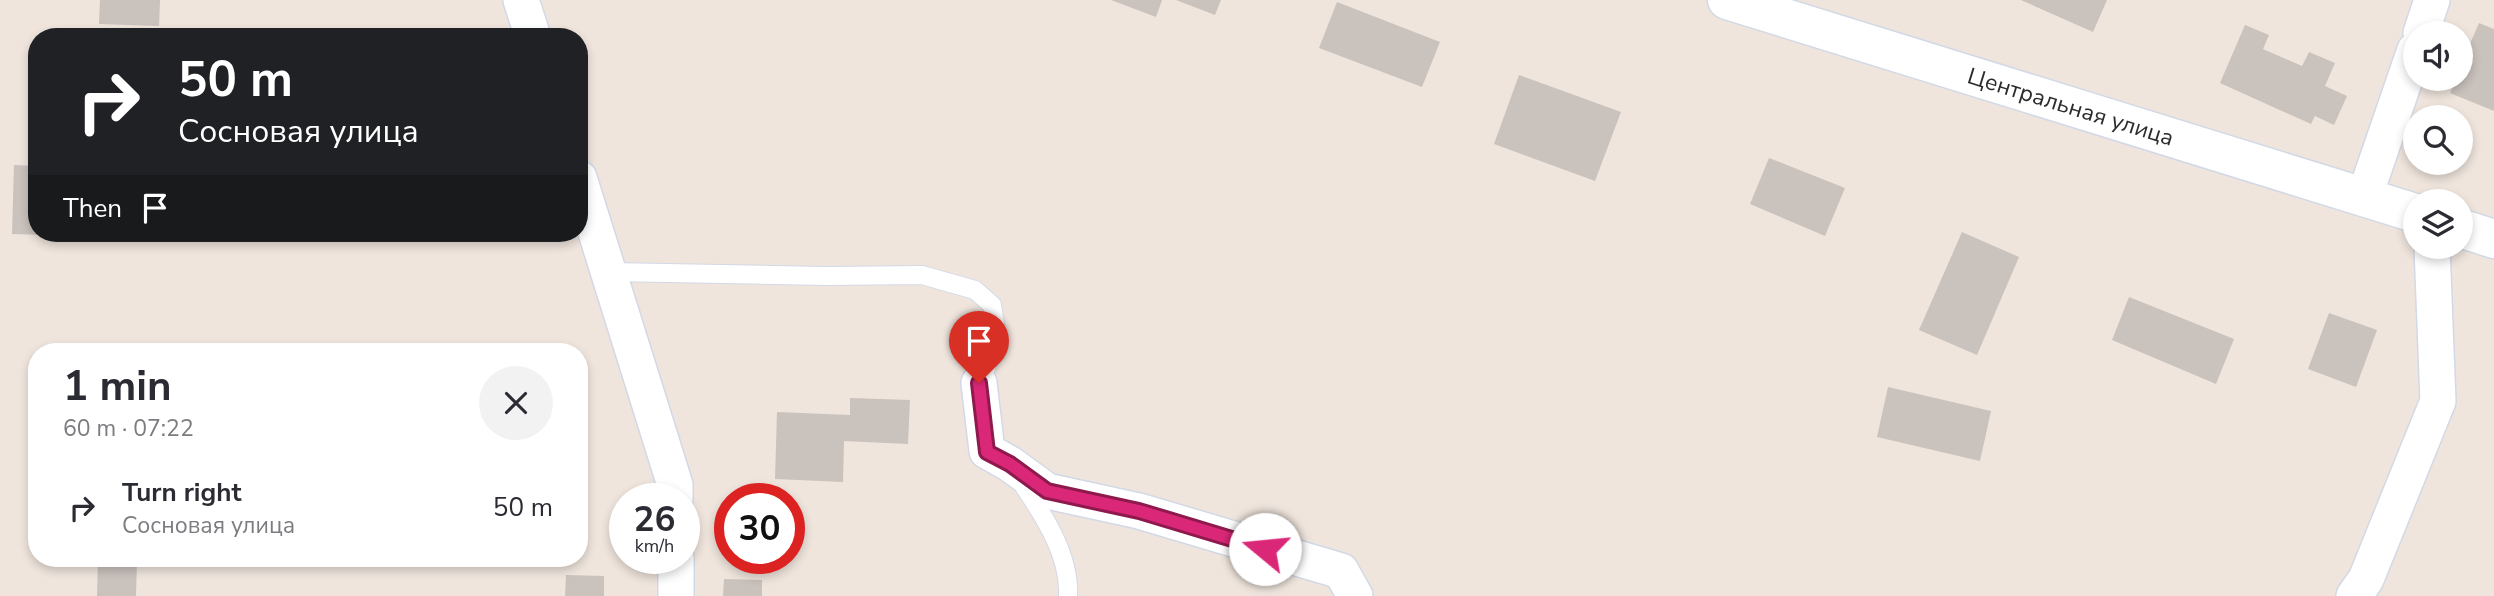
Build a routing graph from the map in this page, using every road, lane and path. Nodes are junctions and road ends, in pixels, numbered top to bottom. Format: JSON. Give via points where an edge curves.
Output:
{"nodes":[{"id":1,"x":520,"y":0,"type":"edge"},
{"id":2,"x":1727,"y":0,"type":"edge"},
{"id":3,"x":2432,"y":0,"type":"edge"},
{"id":4,"x":2425,"y":21,"type":"edge"},
{"id":5,"x":530,"y":28,"type":"edge"},
{"id":6,"x":2403,"y":85,"type":"edge"},
{"id":7,"x":2364,"y":198,"type":"junction"},
{"id":8,"x":588,"y":205,"type":"edge"},
{"id":9,"x":2403,"y":210,"type":"edge"},
{"id":10,"x":2473,"y":232,"type":"edge"},
{"id":11,"x":2494,"y":239,"type":"edge"},
{"id":12,"x":2432,"y":259,"type":"edge"},
{"id":13,"x":610,"y":272,"type":"junction"},
{"id":14,"x":979,"y":383,"type":"joint"},
{"id":15,"x":987,"y":452,"type":"junction"},
{"id":16,"x":672,"y":483,"type":"edge"},
{"id":17,"x":676,"y":574,"type":"edge"},
{"id":18,"x":676,"y":596,"type":"edge"},
{"id":19,"x":1068,"y":596,"type":"edge"},
{"id":20,"x":1355,"y":596,"type":"edge"},
{"id":21,"x":2354,"y":596,"type":"edge"}],
"edges":[{"from":1,"to":5,"type":"street"},
{"from":2,"to":7,"type":"street","name":"Центральная улица"},
{"from":3,"to":4,"type":"street"},
{"from":6,"to":7,"type":"street"},
{"from":7,"to":9,"type":"street","name":"Центральная улица"},
{"from":8,"to":13,"type":"street"},
{"from":10,"to":11,"type":"street"},
{"from":12,"to":21,"type":"street","via":[[2438,401],[2366,579]]},
{"from":13,"to":14,"type":"lane","via":[[922,275],[975,290],[992,305],[996,330]]},
{"from":13,"to":16,"type":"street"},
{"from":14,"to":15,"type":"street"},
{"from":15,"to":19,"type":"lane","via":[[999,469],[1023,485],[1048,521],[1069,579]]},
{"from":15,"to":20,"type":"street","via":[[1047,491],[1139,511],[1341,571]]},
{"from":17,"to":18,"type":"street"}]}
